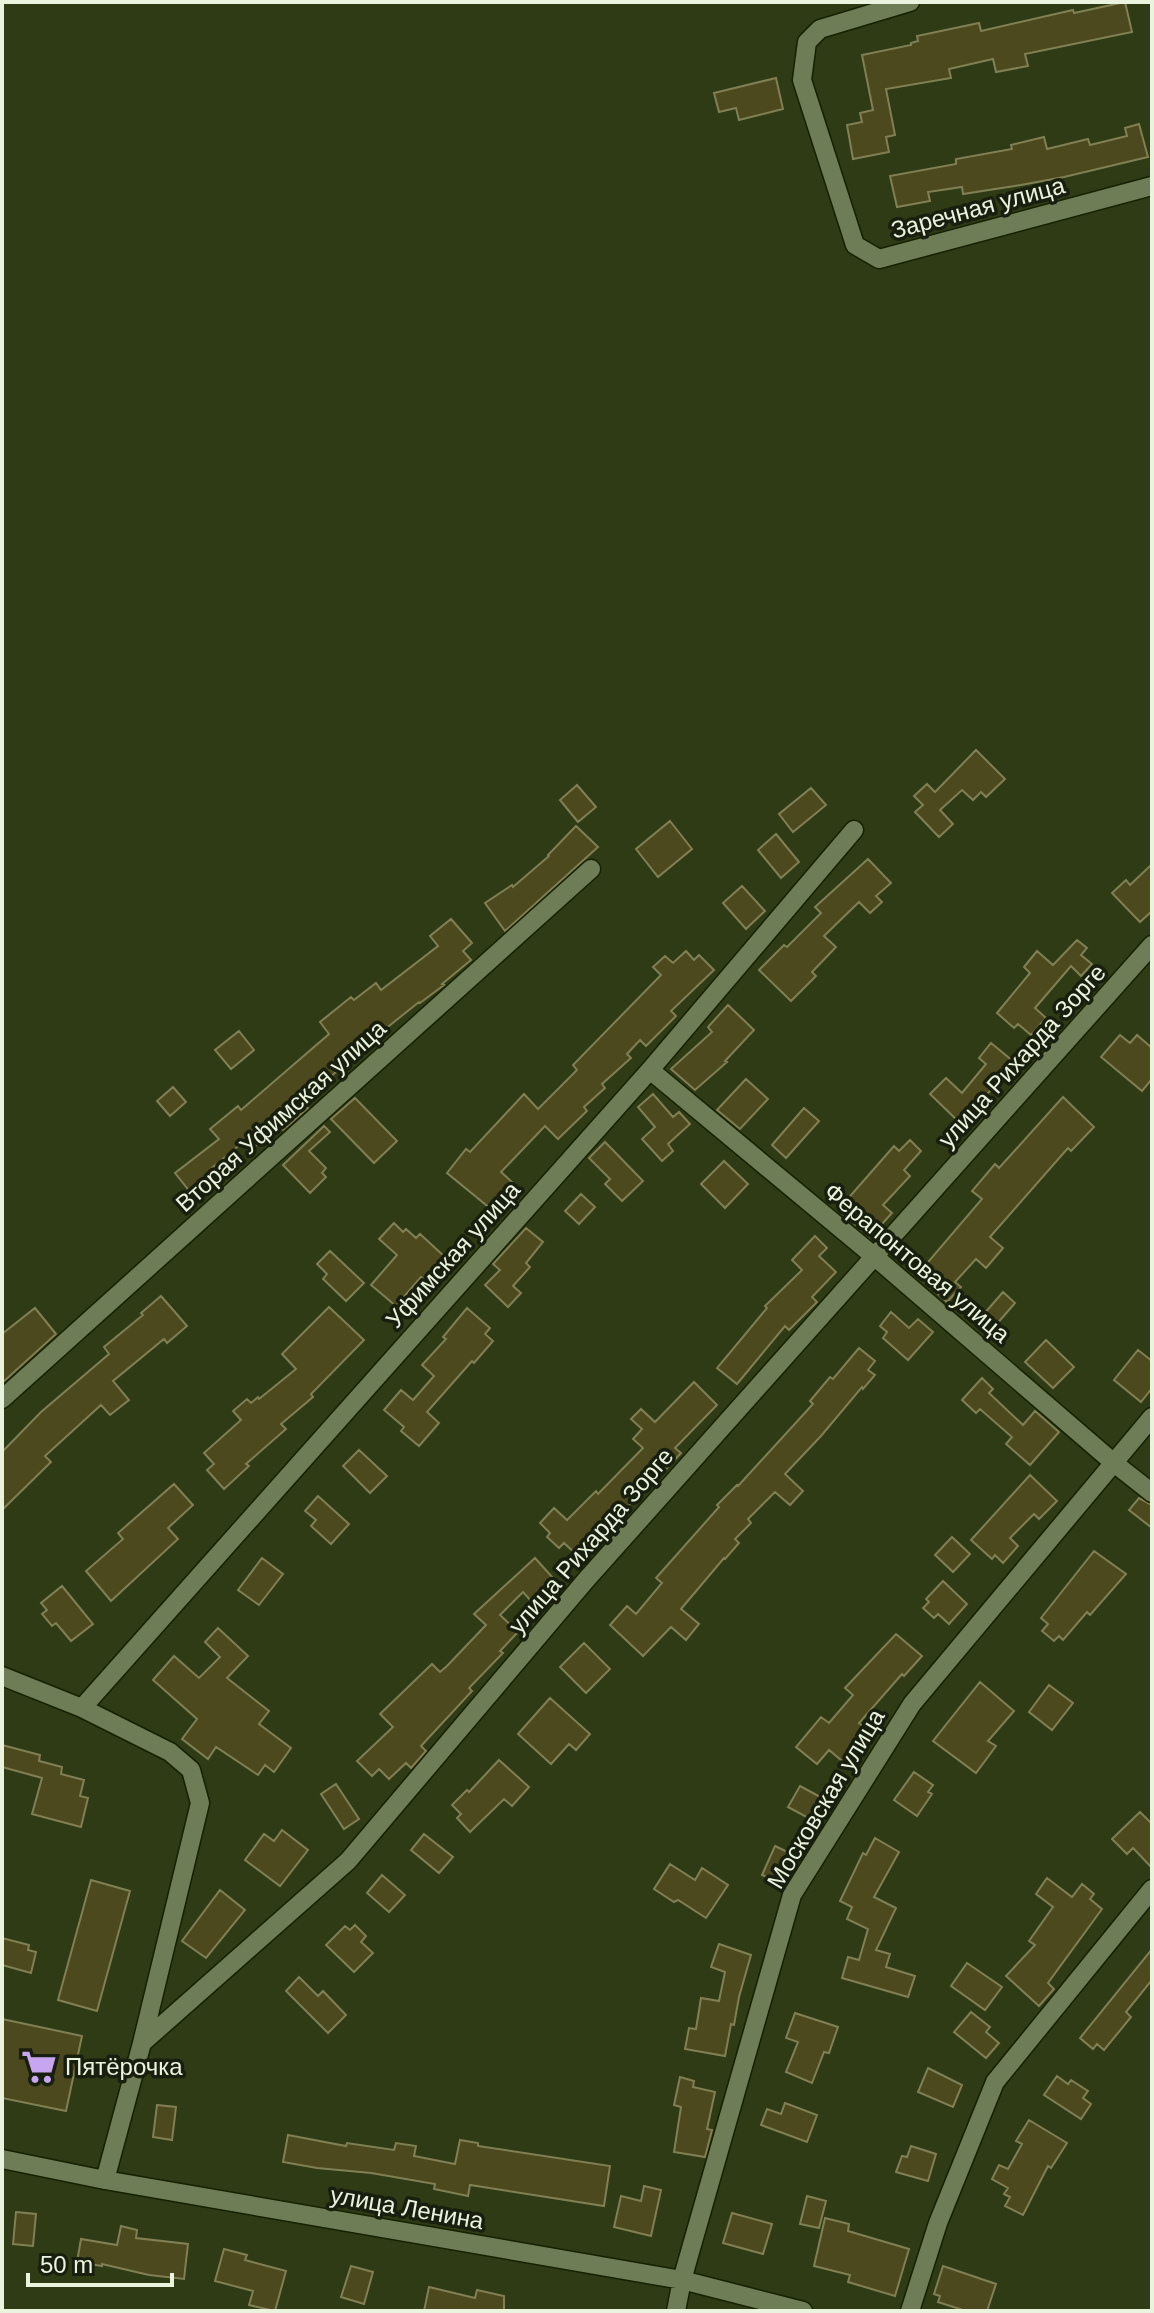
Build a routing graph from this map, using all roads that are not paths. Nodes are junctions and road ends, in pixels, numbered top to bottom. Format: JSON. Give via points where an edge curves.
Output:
{"nodes":[{"id":1,"x":910,"y":2,"type":"edge"},
{"id":2,"x":1152,"y":186,"type":"edge"},
{"id":3,"x":854,"y":830,"type":"dead end"},
{"id":4,"x":591,"y":869,"type":"dead end"},
{"id":5,"x":1152,"y":945,"type":"edge"},
{"id":6,"x":650,"y":1070,"type":"junction"},
{"id":7,"x":875,"y":1257,"type":"junction"},
{"id":8,"x":2,"y":1399,"type":"edge"},
{"id":9,"x":1152,"y":1417,"type":"edge"},
{"id":10,"x":1114,"y":1463,"type":"junction"},
{"id":11,"x":1152,"y":1493,"type":"edge"},
{"id":12,"x":2,"y":1676,"type":"edge"},
{"id":13,"x":82,"y":1708,"type":"junction"},
{"id":14,"x":1152,"y":1889,"type":"edge"},
{"id":15,"x":142,"y":2043,"type":"junction"},
{"id":16,"x":3,"y":2162,"type":"edge"},
{"id":17,"x":105,"y":2180,"type":"junction"},
{"id":18,"x":682,"y":2280,"type":"junction"},
{"id":19,"x":676,"y":2311,"type":"edge"},
{"id":20,"x":803,"y":2311,"type":"edge"},
{"id":21,"x":910,"y":2311,"type":"edge"}],
"edges":[{"from":1,"to":2,"type":"street","name":"Заречная улица","via":[[820,29],[807,42],[802,80],[855,245],[879,259]]},
{"from":3,"to":6,"type":"street","name":"Уфимская улица"},
{"from":4,"to":8,"type":"street","name":"Вторая Уфимская улица"},
{"from":5,"to":7,"type":"street","name":"улица Рихарда Зорге"},
{"from":6,"to":7,"type":"street","name":"Ферапонтовая улица"},
{"from":6,"to":13,"type":"street","name":"Уфимская улица"},
{"from":7,"to":10,"type":"street","name":"Ферапонтовая улица"},
{"from":7,"to":15,"type":"street","name":"улица Рихарда Зорге","via":[[586,1580],[348,1861]]},
{"from":9,"to":10,"type":"street","name":"Московская улица"},
{"from":10,"to":11,"type":"street","name":"Ферапонтовая улица"},
{"from":10,"to":18,"type":"street","name":"Московская улица","via":[[912,1704],[792,1895]]},
{"from":12,"to":13,"type":"street"},
{"from":13,"to":15,"type":"street","via":[[170,1752],[191,1770],[200,1803]]},
{"from":14,"to":21,"type":"street","via":[[995,2082],[938,2223]]},
{"from":15,"to":17,"type":"street"},
{"from":16,"to":17,"type":"street","name":"улица Ленина"},
{"from":17,"to":18,"type":"street","name":"улица Ленина"},
{"from":18,"to":19,"type":"street","name":"Московская улица"},
{"from":18,"to":20,"type":"street","name":"улица Ленина"}]}
